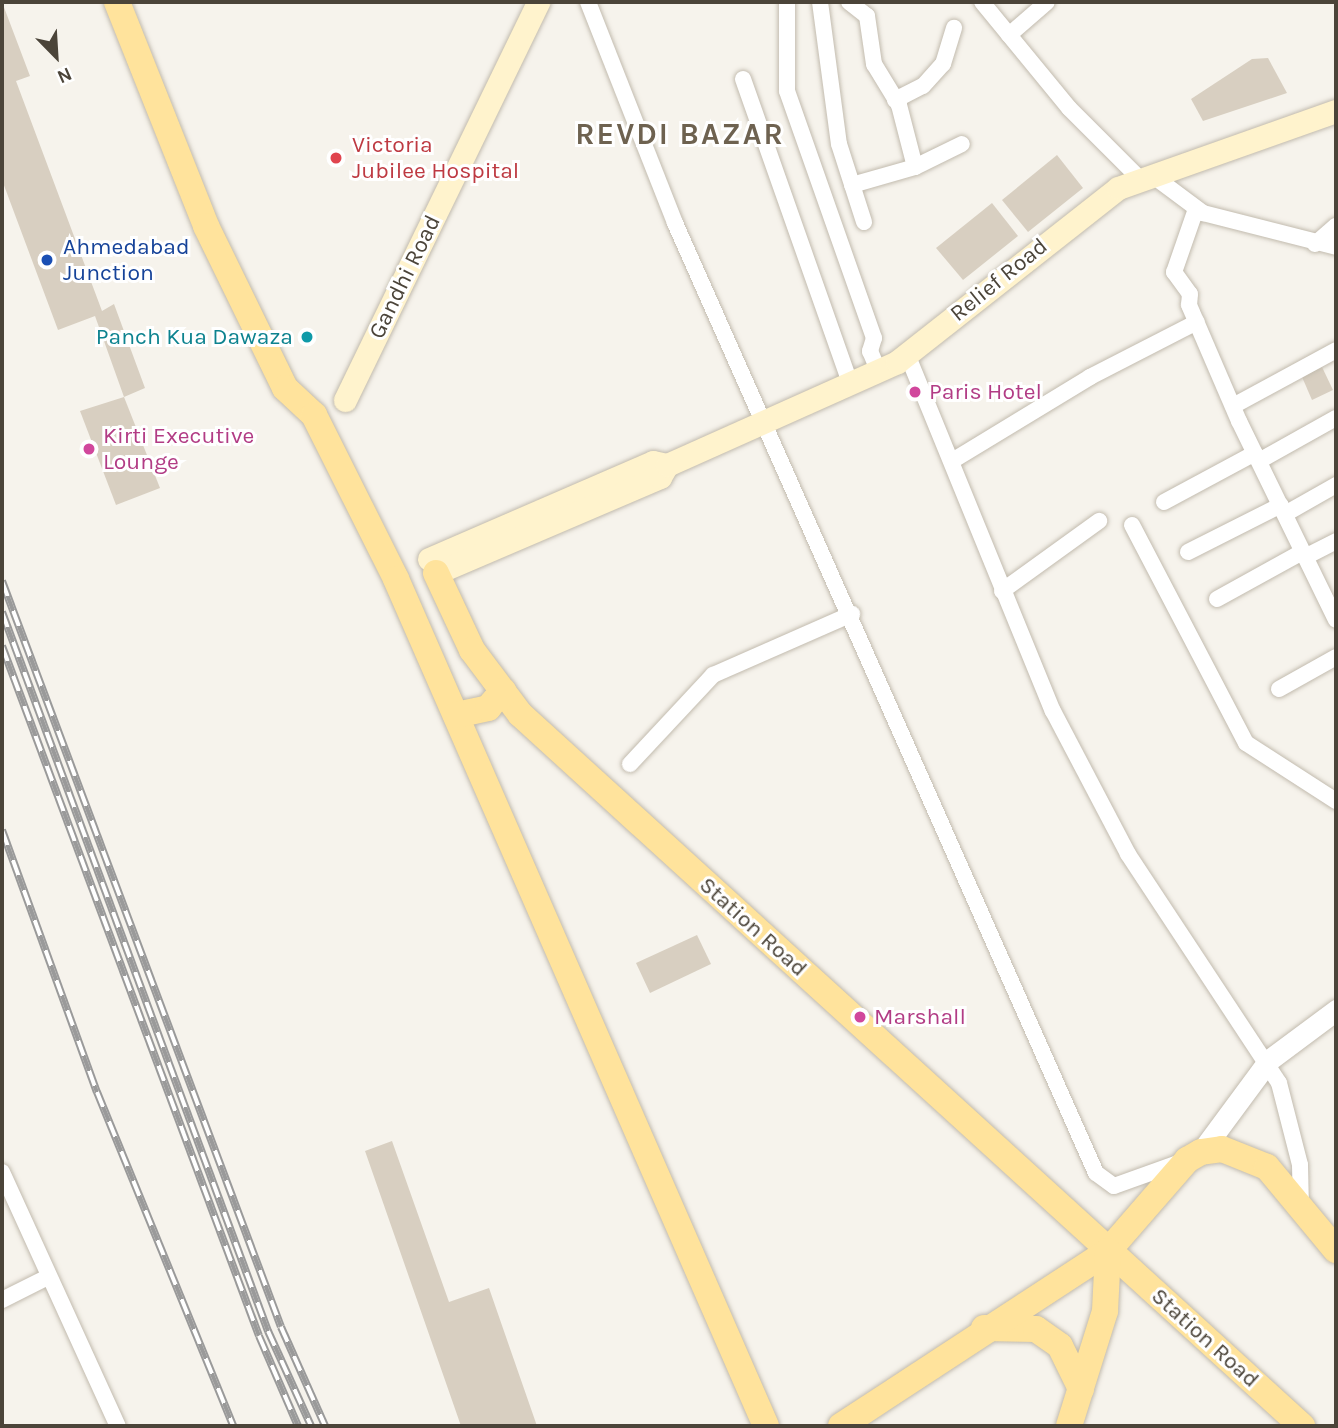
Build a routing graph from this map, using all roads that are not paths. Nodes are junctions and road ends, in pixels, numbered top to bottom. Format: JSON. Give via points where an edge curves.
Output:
{"nodes":[{"id":1,"x":117,"y":2,"type":"edge"},
{"id":2,"x":538,"y":2,"type":"edge"},
{"id":3,"x":588,"y":2,"type":"edge"},
{"id":4,"x":788,"y":2,"type":"edge"},
{"id":5,"x":820,"y":2,"type":"edge"},
{"id":6,"x":849,"y":2,"type":"edge"},
{"id":7,"x":982,"y":2,"type":"edge"},
{"id":8,"x":1047,"y":2,"type":"edge"},
{"id":9,"x":954,"y":28,"type":"dead end"},
{"id":10,"x":1009,"y":35,"type":"junction"},
{"id":11,"x":743,"y":79,"type":"dead end"},
{"id":12,"x":895,"y":100,"type":"junction"},
{"id":13,"x":1336,"y":111,"type":"edge"},
{"id":14,"x":962,"y":144,"type":"dead end"},
{"id":15,"x":915,"y":167,"type":"junction"},
{"id":16,"x":1146,"y":178,"type":"junction"},
{"id":17,"x":852,"y":185,"type":"junction"},
{"id":18,"x":1196,"y":209,"type":"junction"},
{"id":19,"x":864,"y":222,"type":"dead end"},
{"id":20,"x":1336,"y":226,"type":"edge"},
{"id":21,"x":1314,"y":243,"type":"junction"},
{"id":22,"x":1336,"y":247,"type":"edge"},
{"id":23,"x":1197,"y":322,"type":"junction"},
{"id":24,"x":1336,"y":350,"type":"edge"},
{"id":25,"x":907,"y":354,"type":"junction"},
{"id":26,"x":878,"y":370,"type":"junction"},
{"id":27,"x":850,"y":383,"type":"junction"},
{"id":28,"x":345,"y":400,"type":"dead end"},
{"id":29,"x":1233,"y":405,"type":"junction"},
{"id":30,"x":1336,"y":418,"type":"edge"},
{"id":31,"x":762,"y":422,"type":"junction"},
{"id":32,"x":1257,"y":457,"type":"junction"},
{"id":33,"x":951,"y":461,"type":"junction"},
{"id":34,"x":1336,"y":485,"type":"edge"},
{"id":35,"x":1164,"y":502,"type":"dead end"},
{"id":36,"x":1283,"y":510,"type":"junction"},
{"id":37,"x":1099,"y":521,"type":"dead end"},
{"id":38,"x":1132,"y":525,"type":"dead end"},
{"id":39,"x":1336,"y":541,"type":"edge"},
{"id":40,"x":1188,"y":552,"type":"dead end"},
{"id":41,"x":1304,"y":555,"type":"junction"},
{"id":42,"x":432,"y":566,"type":"joint"},
{"id":43,"x":1002,"y":591,"type":"junction"},
{"id":44,"x":1217,"y":599,"type":"dead end"},
{"id":45,"x":852,"y":614,"type":"junction"},
{"id":46,"x":1336,"y":620,"type":"edge"},
{"id":47,"x":1336,"y":657,"type":"edge"},
{"id":48,"x":1279,"y":689,"type":"dead end"},
{"id":49,"x":503,"y":691,"type":"junction"},
{"id":50,"x":456,"y":715,"type":"junction"},
{"id":51,"x":630,"y":764,"type":"dead end"},
{"id":52,"x":1336,"y":801,"type":"edge"},
{"id":53,"x":1336,"y":1012,"type":"edge"},
{"id":54,"x":1269,"y":1060,"type":"junction"},
{"id":55,"x":1194,"y":1156,"type":"junction"},
{"id":56,"x":2,"y":1172,"type":"edge"},
{"id":57,"x":1301,"y":1208,"type":"junction"},
{"id":58,"x":1336,"y":1250,"type":"edge"},
{"id":59,"x":1108,"y":1251,"type":"junction"},
{"id":60,"x":48,"y":1277,"type":"junction"},
{"id":61,"x":2,"y":1300,"type":"edge"},
{"id":62,"x":1164,"y":1300,"type":"junction"},
{"id":63,"x":1105,"y":1311,"type":"junction"},
{"id":64,"x":984,"y":1328,"type":"junction"},
{"id":65,"x":1081,"y":1389,"type":"junction"},
{"id":66,"x":118,"y":1426,"type":"edge"},
{"id":67,"x":766,"y":1426,"type":"edge"},
{"id":68,"x":841,"y":1426,"type":"edge"},
{"id":69,"x":1069,"y":1426,"type":"edge"},
{"id":70,"x":1302,"y":1426,"type":"edge"}],
"edges":[{"from":1,"to":50,"type":"main road","via":[[206,226],[285,388],[314,415]]},
{"from":2,"to":28,"type":"main road","name":"Gandhi Road"},
{"from":3,"to":31,"type":"street"},
{"from":4,"to":26,"type":"street","via":[[787,91],[874,338],[870,351]]},
{"from":5,"to":17,"type":"street","via":[[834,112]]},
{"from":6,"to":12,"type":"street","via":[[867,16],[874,64]]},
{"from":7,"to":10,"type":"street"},
{"from":8,"to":10,"type":"street"},
{"from":9,"to":12,"type":"street","via":[[943,64],[923,86]]},
{"from":10,"to":16,"type":"street"},
{"from":11,"to":27,"type":"street"},
{"from":12,"to":15,"type":"street"},
{"from":13,"to":16,"type":"main road","name":"Relief Road"},
{"from":14,"to":15,"type":"street"},
{"from":15,"to":17,"type":"street"},
{"from":16,"to":18,"type":"street"},
{"from":16,"to":25,"type":"main road","name":"Relief Road","via":[[1107,197]]},
{"from":17,"to":19,"type":"street"},
{"from":18,"to":21,"type":"street"},
{"from":18,"to":23,"type":"street","via":[[1174,272],[1190,294]]},
{"from":20,"to":21,"type":"street"},
{"from":21,"to":22,"type":"street"},
{"from":23,"to":29,"type":"street"},
{"from":23,"to":33,"type":"street"},
{"from":24,"to":29,"type":"street"},
{"from":25,"to":26,"type":"main road","name":"Relief Road"},
{"from":25,"to":33,"type":"street"},
{"from":26,"to":27,"type":"main road","name":"Relief Road"},
{"from":27,"to":31,"type":"main road","name":"Relief Road"},
{"from":29,"to":32,"type":"street"},
{"from":30,"to":32,"type":"street"},
{"from":31,"to":42,"type":"main road","name":"Relief Road","via":[[667,465],[660,477]]},
{"from":31,"to":45,"type":"street"},
{"from":32,"to":35,"type":"street"},
{"from":32,"to":36,"type":"street"},
{"from":33,"to":43,"type":"street"},
{"from":34,"to":36,"type":"street"},
{"from":36,"to":40,"type":"street"},
{"from":36,"to":41,"type":"street"},
{"from":37,"to":43,"type":"street"},
{"from":38,"to":52,"type":"street","via":[[1246,743]]},
{"from":39,"to":41,"type":"street"},
{"from":41,"to":44,"type":"street"},
{"from":41,"to":46,"type":"street"},
{"from":42,"to":49,"type":"main road","name":"Station Road","via":[[472,650]]},
{"from":43,"to":54,"type":"street","via":[[1053,710],[1129,855]]},
{"from":45,"to":51,"type":"street","via":[[713,675]]},
{"from":45,"to":55,"type":"street","via":[[1096,1173],[1114,1186]]},
{"from":47,"to":48,"type":"street"},
{"from":49,"to":50,"type":"main road","via":[[488,708]]},
{"from":49,"to":59,"type":"main road","name":"Station Road","via":[[520,714]]},
{"from":50,"to":67,"type":"main road"},
{"from":53,"to":54,"type":"street"},
{"from":54,"to":55,"type":"street"},
{"from":54,"to":57,"type":"street","via":[[1300,1165]]},
{"from":55,"to":57,"type":"main road","via":[[1245,1154],[1267,1167]]},
{"from":55,"to":59,"type":"main road"},
{"from":56,"to":60,"type":"street"},
{"from":57,"to":58,"type":"main road"},
{"from":59,"to":62,"type":"main road","name":"Station Road"},
{"from":59,"to":63,"type":"main road"},
{"from":59,"to":64,"type":"main road"},
{"from":60,"to":61,"type":"street"},
{"from":60,"to":66,"type":"street"},
{"from":62,"to":63,"type":"main road","via":[[1132,1296]]},
{"from":62,"to":70,"type":"main road","name":"Station Road"},
{"from":63,"to":65,"type":"main road"},
{"from":64,"to":65,"type":"main road","via":[[1036,1329],[1060,1346]]},
{"from":64,"to":68,"type":"main road"},
{"from":65,"to":69,"type":"main road"}]}
